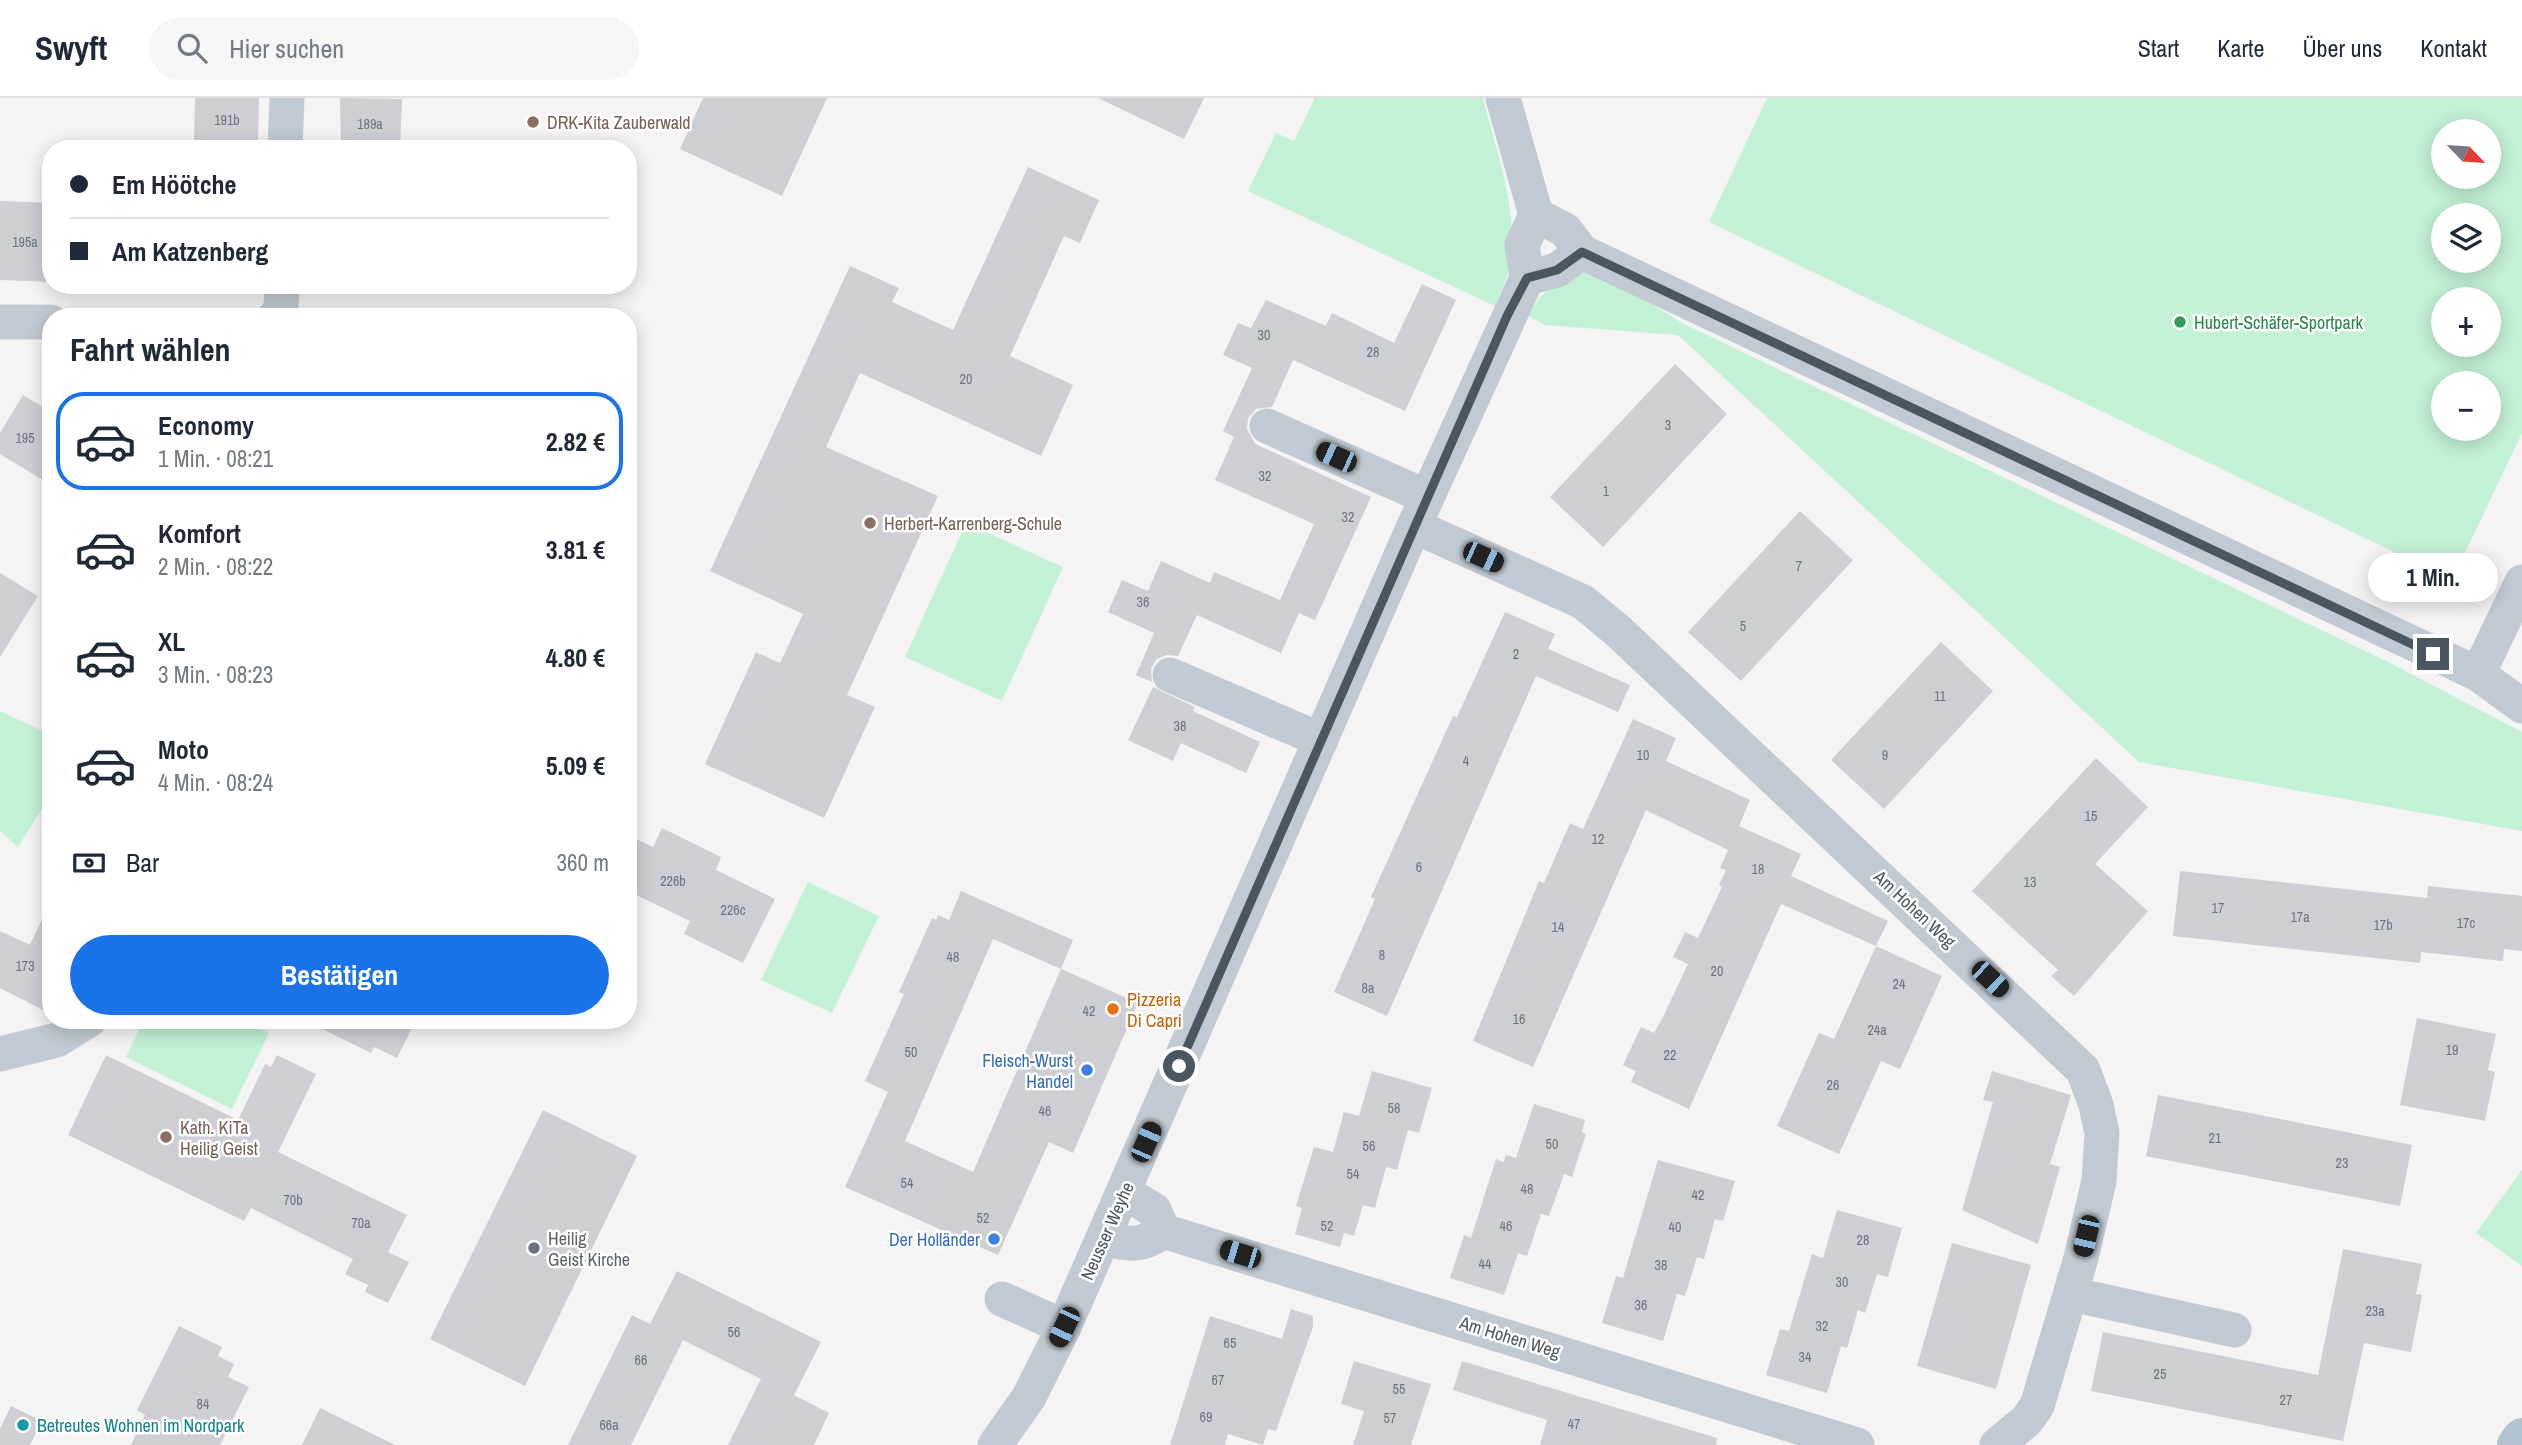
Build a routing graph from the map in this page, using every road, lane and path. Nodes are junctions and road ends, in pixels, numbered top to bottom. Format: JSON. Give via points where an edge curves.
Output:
{"nodes":[{"id":1,"x":287,"y":98,"type":"edge"},
{"id":2,"x":1503,"y":98,"type":"edge"},
{"id":3,"x":285,"y":140,"type":"edge"},
{"id":4,"x":1536,"y":215,"type":"junction"},
{"id":5,"x":1582,"y":252,"type":"junction"},
{"id":6,"x":1527,"y":278,"type":"junction"},
{"id":7,"x":0,"y":322,"type":"edge"},
{"id":8,"x":42,"y":322,"type":"edge"},
{"id":9,"x":1267,"y":426,"type":"dead end"},
{"id":10,"x":1420,"y":512,"type":"junction"},
{"id":11,"x":2522,"y":582,"type":"edge"},
{"id":12,"x":2478,"y":674,"type":"junction"},
{"id":13,"x":1171,"y":675,"type":"dead end"},
{"id":14,"x":2522,"y":706,"type":"edge"},
{"id":15,"x":1321,"y":740,"type":"junction"},
{"id":16,"x":75,"y":1029,"type":"edge"},
{"id":17,"x":0,"y":1054,"type":"edge"},
{"id":18,"x":1124,"y":1192,"type":"junction"},
{"id":19,"x":1163,"y":1231,"type":"junction"},
{"id":20,"x":1104,"y":1238,"type":"junction"},
{"id":21,"x":2071,"y":1294,"type":"junction"},
{"id":22,"x":1002,"y":1298,"type":"dead end"},
{"id":23,"x":1064,"y":1327,"type":"junction"},
{"id":24,"x":2234,"y":1330,"type":"dead end"},
{"id":25,"x":2522,"y":1437,"type":"edge"},
{"id":26,"x":995,"y":1445,"type":"edge"},
{"id":27,"x":1857,"y":1445,"type":"edge"},
{"id":28,"x":1997,"y":1445,"type":"edge"},
{"id":29,"x":2516,"y":1445,"type":"edge"}],
"edges":[{"from":1,"to":3,"type":"street"},
{"from":2,"to":4,"type":"street"},
{"from":4,"to":5,"type":"street","via":[[1565,230]]},
{"from":4,"to":6,"type":"street","via":[[1522,245]]},
{"from":5,"to":6,"type":"street","via":[[1557,270]]},
{"from":5,"to":12,"type":"street"},
{"from":6,"to":10,"type":"street","name":"Neusser Weyhe"},
{"from":7,"to":8,"type":"street"},
{"from":9,"to":10,"type":"street"},
{"from":10,"to":15,"type":"street","name":"Neusser Weyhe"},
{"from":10,"to":21,"type":"street","name":"Am Hohen Weg","via":[[1583,602],[1618,631],[2083,1070],[2096,1105],[2102,1153]]},
{"from":11,"to":12,"type":"street"},
{"from":12,"to":14,"type":"street"},
{"from":13,"to":15,"type":"street"},
{"from":15,"to":18,"type":"street","name":"Neusser Weyhe"},
{"from":16,"to":17,"type":"street","via":[[57,1040]]},
{"from":18,"to":19,"type":"street","via":[[1154,1210]]},
{"from":18,"to":20,"type":"street","name":"Neusser Weyhe"},
{"from":19,"to":20,"type":"street","via":[[1142,1243],[1126,1245]]},
{"from":19,"to":27,"type":"street","name":"Am Hohen Weg"},
{"from":20,"to":23,"type":"street","name":"Neusser Weyhe"},
{"from":21,"to":24,"type":"street"},
{"from":21,"to":28,"type":"street","name":"Am Hohen Weg","via":[[2037,1406]]},
{"from":22,"to":23,"type":"street"},
{"from":23,"to":26,"type":"street","name":"Neusser Weyhe","via":[[1029,1397]]},
{"from":25,"to":29,"type":"main road"}]}
